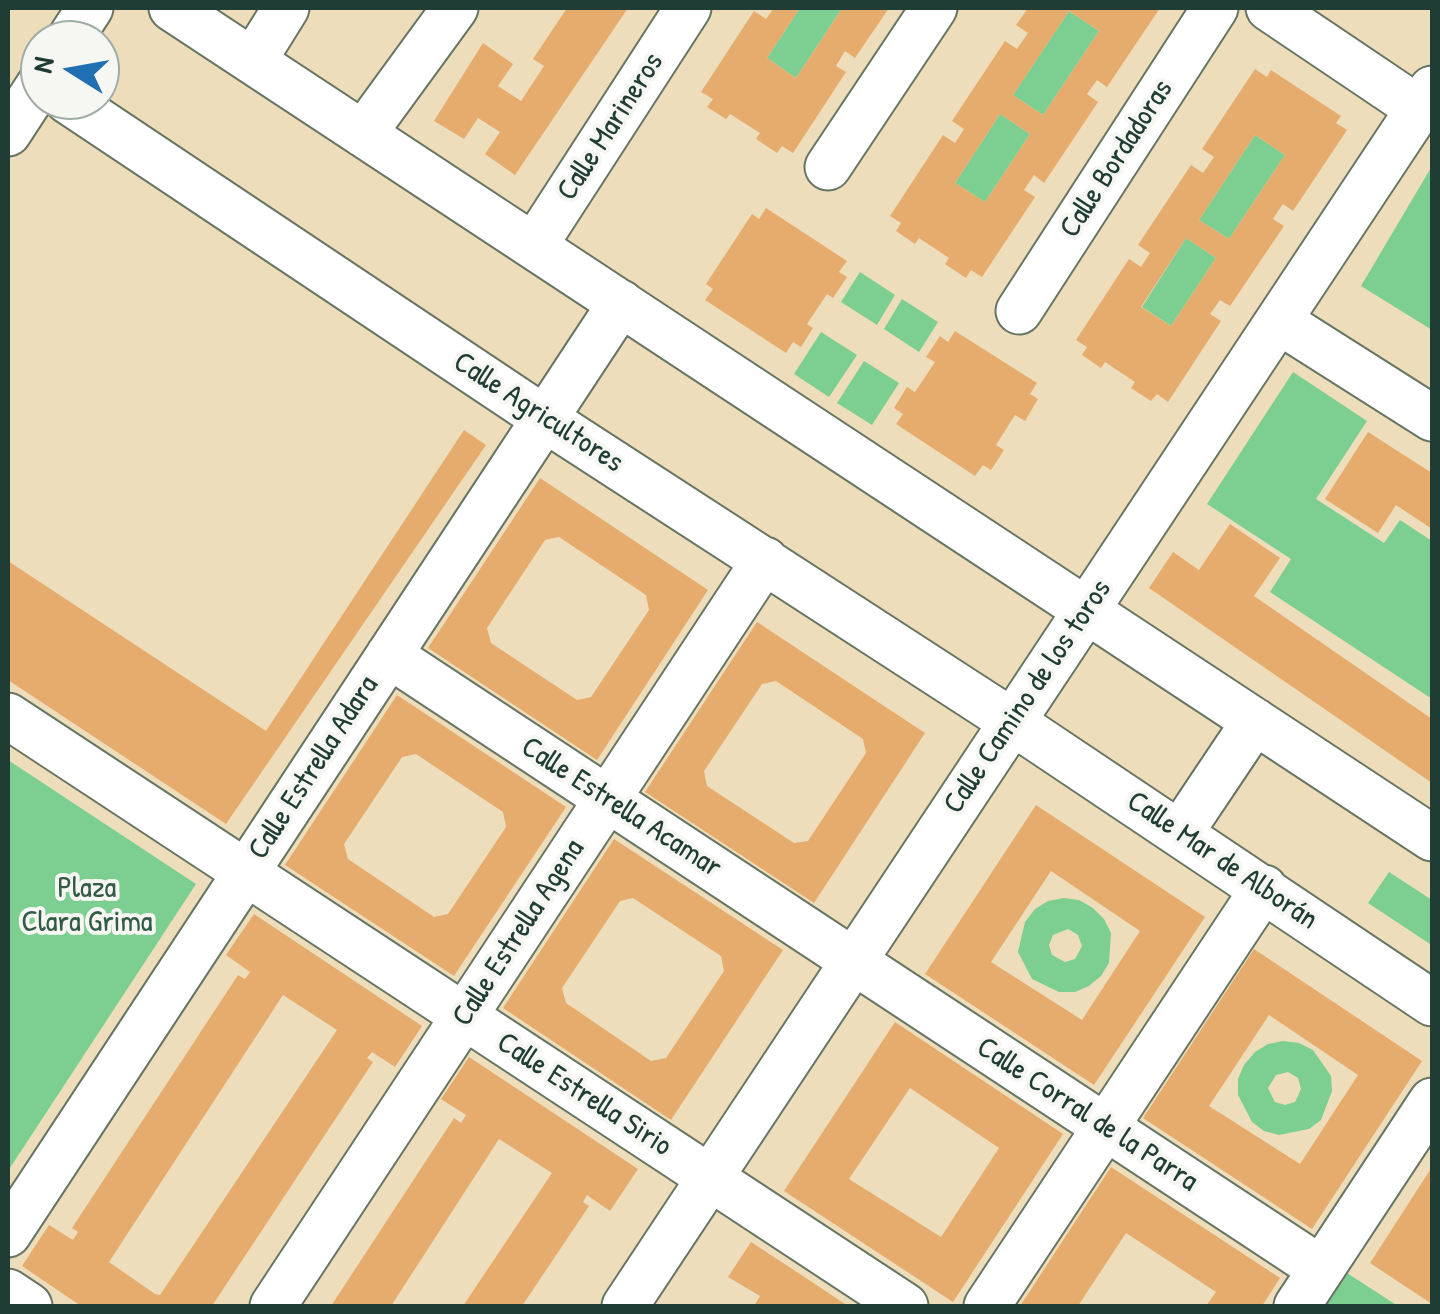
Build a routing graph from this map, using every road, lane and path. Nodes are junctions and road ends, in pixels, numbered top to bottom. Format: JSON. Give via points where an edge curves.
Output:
{"nodes":[{"id":1,"x":172,"y":8,"type":"edge"},
{"id":2,"x":286,"y":8,"type":"edge"},
{"id":3,"x":455,"y":8,"type":"edge"},
{"id":4,"x":688,"y":8,"type":"edge"},
{"id":5,"x":934,"y":8,"type":"edge"},
{"id":6,"x":1216,"y":8,"type":"edge"},
{"id":7,"x":1269,"y":8,"type":"edge"},
{"id":8,"x":253,"y":61,"type":"junction"},
{"id":9,"x":1426,"y":99,"type":"edge"},
{"id":10,"x":97,"y":120,"type":"edge"},
{"id":11,"x":363,"y":134,"type":"junction"},
{"id":12,"x":828,"y":167,"type":"dead end"},
{"id":13,"x":534,"y":246,"type":"junction"},
{"id":14,"x":621,"y":303,"type":"junction"},
{"id":15,"x":1018,"y":311,"type":"dead end"},
{"id":16,"x":1279,"y":321,"type":"junction"},
{"id":17,"x":545,"y":418,"type":"junction"},
{"id":18,"x":1432,"y":418,"type":"edge"},
{"id":19,"x":765,"y":560,"type":"junction"},
{"id":20,"x":1086,"y":610,"type":"junction"},
{"id":21,"x":389,"y":655,"type":"junction"},
{"id":22,"x":8,"y":716,"type":"edge"},
{"id":23,"x":1011,"y":721,"type":"junction"},
{"id":24,"x":1255,"y":721,"type":"junction"},
{"id":25,"x":608,"y":800,"type":"junction"},
{"id":26,"x":1180,"y":833,"type":"junction"},
{"id":27,"x":1432,"y":838,"type":"edge"},
{"id":28,"x":245,"y":873,"type":"junction"},
{"id":29,"x":1264,"y":888,"type":"junction"},
{"id":30,"x":853,"y":961,"type":"junction"},
{"id":31,"x":1432,"y":1003,"type":"edge"},
{"id":32,"x":464,"y":1016,"type":"junction"},
{"id":33,"x":1432,"y":1101,"type":"edge"},
{"id":34,"x":1106,"y":1127,"type":"junction"},
{"id":35,"x":710,"y":1178,"type":"junction"},
{"id":36,"x":8,"y":1234,"type":"edge"},
{"id":37,"x":1322,"y":1269,"type":"junction"},
{"id":38,"x":8,"y":1292,"type":"edge"},
{"id":39,"x":29,"y":1306,"type":"edge"},
{"id":40,"x":273,"y":1306,"type":"edge"},
{"id":41,"x":625,"y":1306,"type":"edge"},
{"id":42,"x":906,"y":1306,"type":"edge"},
{"id":43,"x":987,"y":1306,"type":"edge"},
{"id":44,"x":1297,"y":1306,"type":"edge"}],
"edges":[{"from":1,"to":8,"type":"street"},
{"from":2,"to":8,"type":"street"},
{"from":3,"to":11,"type":"street"},
{"from":4,"to":13,"type":"street","name":"Calle Marineros"},
{"from":5,"to":12,"type":"street"},
{"from":6,"to":15,"type":"street","name":"Calle Bordadoras"},
{"from":7,"to":9,"type":"street"},
{"from":8,"to":11,"type":"street"},
{"from":9,"to":16,"type":"street","name":"Calle Camino de los toros"},
{"from":10,"to":17,"type":"street","name":"Calle Agricultores"},
{"from":11,"to":13,"type":"street"},
{"from":13,"to":14,"type":"street"},
{"from":14,"to":17,"type":"street","name":"Calle Estrella Adara"},
{"from":14,"to":20,"type":"street"},
{"from":16,"to":18,"type":"street"},
{"from":16,"to":20,"type":"street","name":"Calle Camino de los toros"},
{"from":17,"to":19,"type":"street","name":"Calle Agricultores"},
{"from":17,"to":21,"type":"street","name":"Calle Estrella Adara"},
{"from":19,"to":23,"type":"street","name":"Calle Agricultores"},
{"from":19,"to":25,"type":"street","name":"Calle Estrella Agena"},
{"from":20,"to":23,"type":"street","name":"Calle Camino de los toros"},
{"from":20,"to":24,"type":"street"},
{"from":21,"to":25,"type":"street","name":"Calle Estrella Acamar"},
{"from":21,"to":28,"type":"street","name":"Calle Estrella Adara"},
{"from":22,"to":28,"type":"street","name":"Calle Estrella Sirio"},
{"from":23,"to":26,"type":"street","name":"Calle Mar de Alborán"},
{"from":23,"to":30,"type":"street","name":"Calle Camino de los toros"},
{"from":24,"to":26,"type":"street"},
{"from":24,"to":27,"type":"street"},
{"from":25,"to":30,"type":"street","name":"Calle Estrella Acamar"},
{"from":25,"to":32,"type":"street","name":"Calle Estrella Agena"},
{"from":26,"to":29,"type":"street","name":"Calle Mar de Alborán"},
{"from":28,"to":32,"type":"street","name":"Calle Estrella Sirio"},
{"from":28,"to":36,"type":"street","name":"Calle Estrella Adara"},
{"from":29,"to":31,"type":"street","name":"Calle Mar de Alborán"},
{"from":29,"to":34,"type":"street"},
{"from":30,"to":34,"type":"street","name":"Calle Corral de la Parra"},
{"from":30,"to":35,"type":"street","name":"Calle Camino de los toros"},
{"from":32,"to":35,"type":"street","name":"Calle Estrella Sirio"},
{"from":32,"to":40,"type":"street","name":"Calle Estrella Agena"},
{"from":33,"to":37,"type":"street"},
{"from":34,"to":37,"type":"street","name":"Calle Corral de la Parra"},
{"from":34,"to":43,"type":"street"},
{"from":35,"to":41,"type":"street","name":"Calle Camino de los toros"},
{"from":35,"to":42,"type":"street","name":"Calle Estrella Sirio"},
{"from":37,"to":44,"type":"street"},
{"from":38,"to":39,"type":"street"}]}
